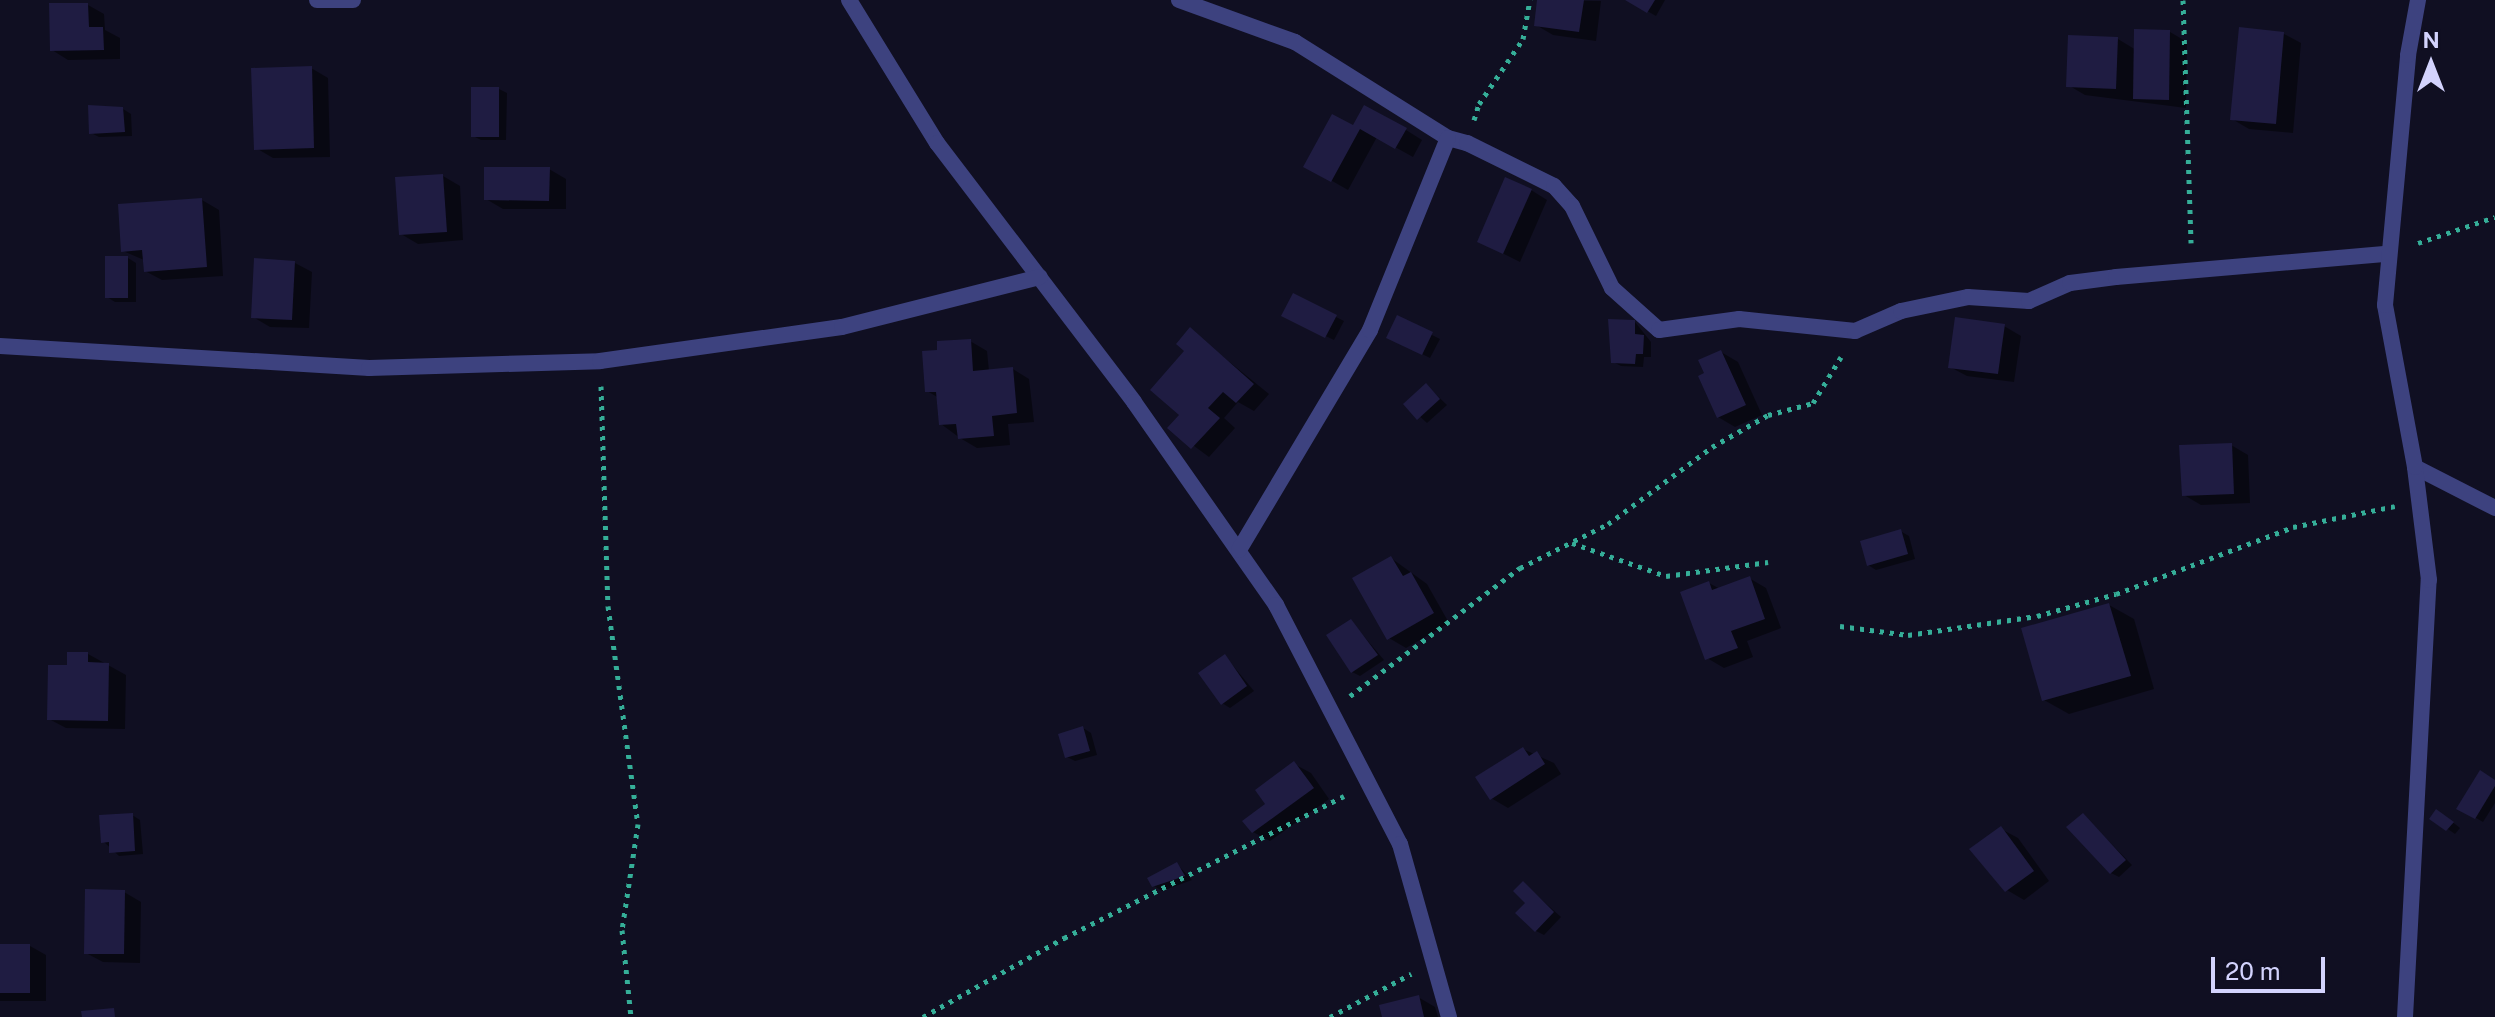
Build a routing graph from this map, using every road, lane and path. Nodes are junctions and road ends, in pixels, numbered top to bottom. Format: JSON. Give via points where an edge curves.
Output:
{"nodes":[{"id":1,"x":317,"y":0,"type":"edge"},
{"id":2,"x":353,"y":0,"type":"edge"},
{"id":3,"x":849,"y":0,"type":"edge"},
{"id":4,"x":1179,"y":0,"type":"edge"},
{"id":5,"x":1530,"y":0,"type":"edge"},
{"id":6,"x":2183,"y":0,"type":"edge"},
{"id":7,"x":2418,"y":0,"type":"edge"},
{"id":8,"x":1448,"y":138,"type":"junction"},
{"id":9,"x":1467,"y":143,"type":"junction"},
{"id":10,"x":2495,"y":217,"type":"edge"},
{"id":11,"x":2387,"y":254,"type":"junction"},
{"id":12,"x":2192,"y":272,"type":"junction"},
{"id":13,"x":1040,"y":277,"type":"junction"},
{"id":14,"x":1855,"y":331,"type":"junction"},
{"id":15,"x":0,"y":346,"type":"edge"},
{"id":16,"x":600,"y":361,"type":"junction"},
{"id":17,"x":2415,"y":467,"type":"junction"},
{"id":18,"x":2419,"y":501,"type":"junction"},
{"id":19,"x":2495,"y":508,"type":"edge"},
{"id":20,"x":1571,"y":542,"type":"junction"},
{"id":21,"x":1239,"y":550,"type":"junction"},
{"id":22,"x":1768,"y":562,"type":"dead end"},
{"id":23,"x":1840,"y":626,"type":"dead end"},
{"id":24,"x":1334,"y":709,"type":"junction"},
{"id":25,"x":1370,"y":783,"type":"junction"},
{"id":26,"x":1433,"y":962,"type":"junction"},
{"id":27,"x":631,"y":1017,"type":"edge"},
{"id":28,"x":923,"y":1017,"type":"edge"},
{"id":29,"x":1330,"y":1017,"type":"edge"},
{"id":30,"x":1449,"y":1017,"type":"edge"},
{"id":31,"x":2405,"y":1017,"type":"edge"}],
"edges":[{"from":1,"to":2,"type":"street"},
{"from":3,"to":13,"type":"street","via":[[928,130]]},
{"from":4,"to":8,"type":"street","via":[[1295,42]]},
{"from":5,"to":9,"type":"path","via":[[1523,39],[1479,104]]},
{"from":6,"to":12,"type":"path"},
{"from":7,"to":11,"type":"street"},
{"from":8,"to":9,"type":"street"},
{"from":8,"to":21,"type":"street","via":[[1370,330]]},
{"from":9,"to":14,"type":"street","via":[[1554,186],[1572,206],[1612,288],[1659,330],[1739,319]]},
{"from":10,"to":11,"type":"path"},
{"from":11,"to":12,"type":"street"},
{"from":11,"to":17,"type":"street","via":[[2385,305]]},
{"from":12,"to":14,"type":"street","via":[[2070,283],[2029,301],[1968,297],[1901,311]]},
{"from":13,"to":16,"type":"street","via":[[842,327]]},
{"from":13,"to":21,"type":"street"},
{"from":14,"to":20,"type":"path","via":[[1813,403],[1768,415],[1712,447],[1608,524]]},
{"from":15,"to":16,"type":"street","via":[[369,368]]},
{"from":16,"to":27,"type":"path","via":[[608,606],[638,824],[622,930]]},
{"from":17,"to":18,"type":"street"},
{"from":17,"to":19,"type":"street"},
{"from":18,"to":23,"type":"path","via":[[2293,527],[2197,559],[2116,594],[2037,616],[1908,635]]},
{"from":18,"to":31,"type":"street","via":[[2429,580]]},
{"from":20,"to":22,"type":"path","via":[[1666,576]]},
{"from":20,"to":24,"type":"path","via":[[1520,568]]},
{"from":21,"to":24,"type":"street"},
{"from":24,"to":25,"type":"street"},
{"from":25,"to":26,"type":"street","via":[[1400,844]]},
{"from":25,"to":28,"type":"path","via":[[1064,938]]},
{"from":26,"to":29,"type":"path"},
{"from":26,"to":30,"type":"street"}]}
